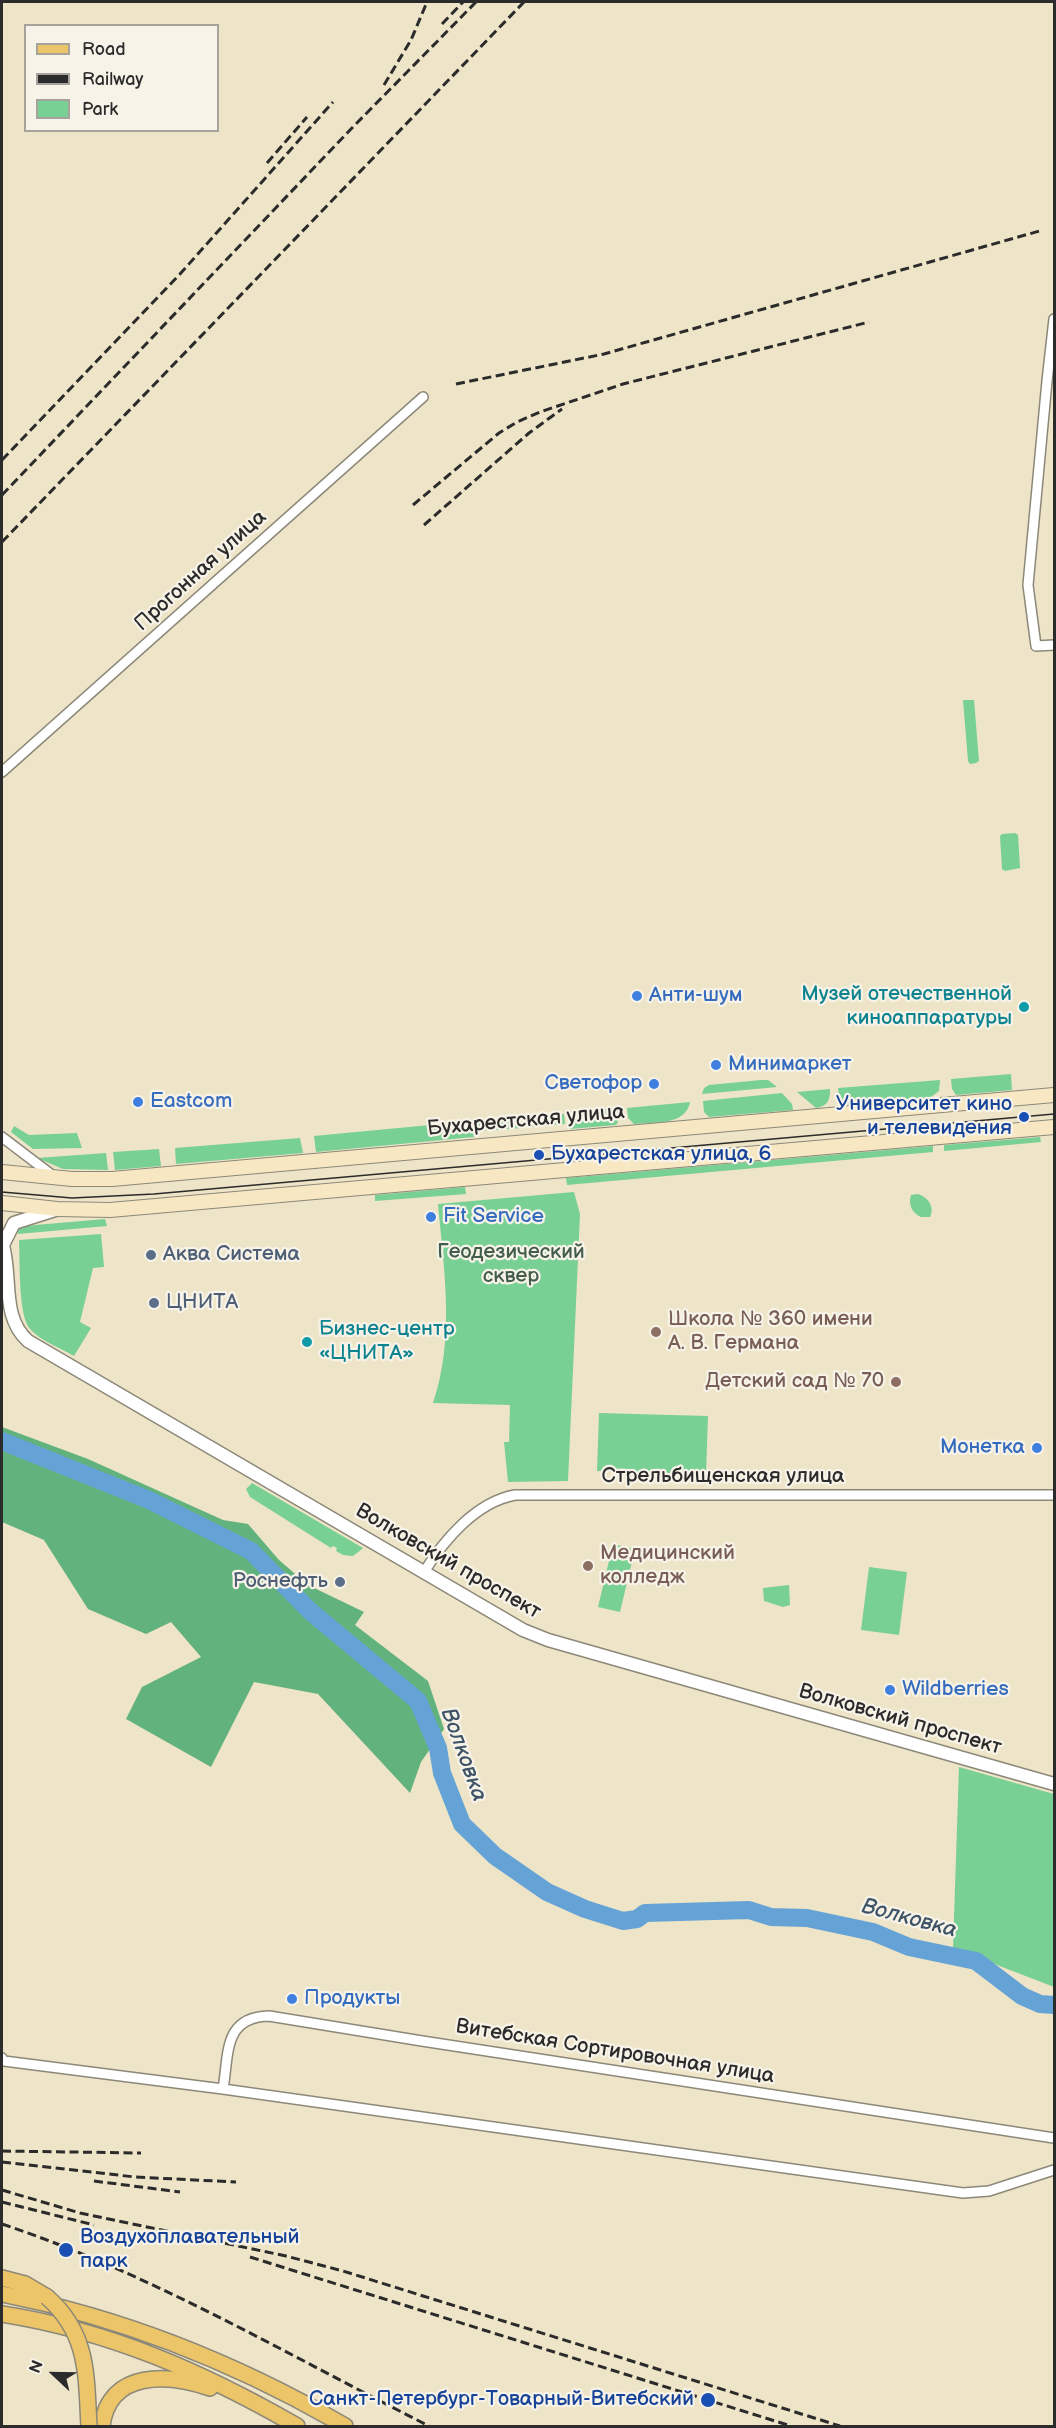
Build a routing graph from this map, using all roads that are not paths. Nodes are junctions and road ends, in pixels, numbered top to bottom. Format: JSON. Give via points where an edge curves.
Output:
{"nodes":[{"id":1,"x":1054,"y":319,"type":"edge"},
{"id":2,"x":423,"y":397,"type":"dead end"},
{"id":3,"x":1054,"y":645,"type":"edge"},
{"id":4,"x":2,"y":772,"type":"edge"},
{"id":5,"x":1054,"y":1095,"type":"edge"},
{"id":6,"x":1054,"y":1127,"type":"edge"},
{"id":7,"x":2,"y":1137,"type":"edge"},
{"id":8,"x":2,"y":1172,"type":"edge"},
{"id":9,"x":54,"y":1177,"type":"junction"},
{"id":10,"x":2,"y":1203,"type":"edge"},
{"id":11,"x":57,"y":1209,"type":"junction"},
{"id":12,"x":2,"y":1244,"type":"edge"},
{"id":13,"x":1054,"y":1495,"type":"edge"},
{"id":14,"x":424,"y":1572,"type":"junction"},
{"id":15,"x":1054,"y":1784,"type":"edge"},
{"id":16,"x":2,"y":2058,"type":"edge"},
{"id":17,"x":223,"y":2089,"type":"junction"},
{"id":18,"x":1054,"y":2138,"type":"edge"},
{"id":19,"x":1054,"y":2170,"type":"edge"},
{"id":20,"x":2,"y":2278,"type":"edge"},
{"id":21,"x":2,"y":2294,"type":"edge"},
{"id":22,"x":2,"y":2314,"type":"edge"},
{"id":23,"x":256,"y":2403,"type":"junction"},
{"id":24,"x":89,"y":2427,"type":"edge"},
{"id":25,"x":102,"y":2427,"type":"edge"},
{"id":26,"x":297,"y":2427,"type":"edge"},
{"id":27,"x":345,"y":2427,"type":"edge"}],
"edges":[{"from":1,"to":3,"type":"street","via":[[1028,585],[1036,646]]},
{"from":2,"to":4,"type":"street","name":"Прогонная улица"},
{"from":5,"to":9,"type":"main road","name":"Бухарестская улица","via":[[170,1174],[96,1179]]},
{"from":6,"to":11,"type":"main road","via":[[110,1210]]},
{"from":7,"to":9,"type":"street"},
{"from":8,"to":9,"type":"main road","name":"Бухарестская улица"},
{"from":10,"to":11,"type":"main road"},
{"from":11,"to":12,"type":"street","via":[[14,1223]]},
{"from":12,"to":14,"type":"street","name":"Волковский проспект","via":[[9,1314],[16,1330],[28,1341]]},
{"from":13,"to":14,"type":"street","name":"Стрельбищенская улица","via":[[515,1495],[463,1521]]},
{"from":14,"to":15,"type":"street","name":"Волковский проспект","via":[[542,1638]]},
{"from":16,"to":17,"type":"street"},
{"from":17,"to":18,"type":"street","name":"Витебская Сортировочная улица","via":[[235,2028],[247,2019],[269,2016]]},
{"from":17,"to":19,"type":"street","via":[[963,2193],[989,2191]]},
{"from":20,"to":24,"type":"main road","bridge":true,"via":[[38,2291],[68,2319],[83,2353]]},
{"from":21,"to":27,"type":"main road","via":[[88,2314],[167,2340],[270,2385]]},
{"from":22,"to":23,"type":"main road","via":[[80,2330],[142,2350]]},
{"from":23,"to":25,"type":"main road","via":[[193,2382],[155,2378],[131,2385],[116,2396]]},
{"from":23,"to":26,"type":"main road"}]}
